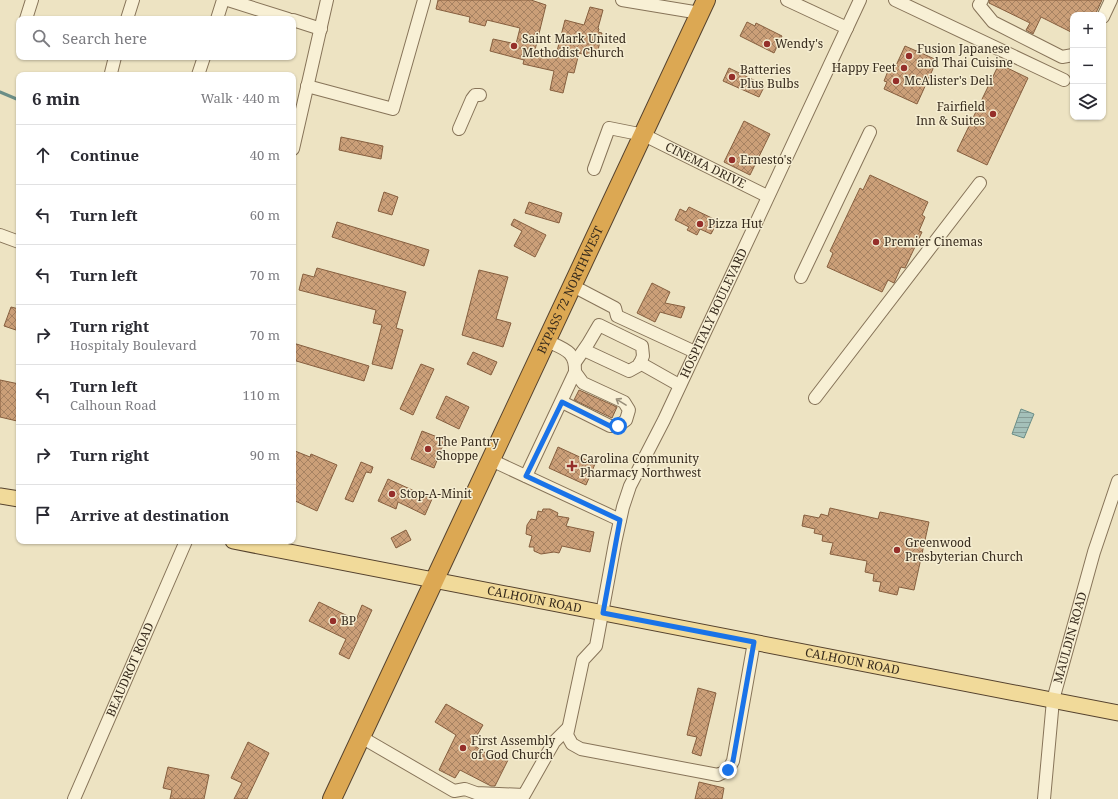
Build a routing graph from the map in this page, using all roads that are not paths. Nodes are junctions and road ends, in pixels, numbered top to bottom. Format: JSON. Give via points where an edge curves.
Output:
{"nodes":[{"id":1,"x":32,"y":0,"type":"edge"},
{"id":2,"x":133,"y":0,"type":"edge"},
{"id":3,"x":223,"y":0,"type":"edge"},
{"id":4,"x":228,"y":0,"type":"edge"},
{"id":5,"x":326,"y":0,"type":"edge"},
{"id":6,"x":424,"y":0,"type":"edge"},
{"id":7,"x":622,"y":0,"type":"edge"},
{"id":8,"x":787,"y":0,"type":"edge"},
{"id":9,"x":860,"y":0,"type":"edge"},
{"id":10,"x":895,"y":0,"type":"edge"},
{"id":11,"x":982,"y":0,"type":"edge"},
{"id":12,"x":1111,"y":0,"type":"edge"},
{"id":13,"x":703,"y":6,"type":"edge"},
{"id":14,"x":1106,"y":12,"type":"edge"},
{"id":15,"x":27,"y":16,"type":"edge"},
{"id":16,"x":128,"y":16,"type":"edge"},
{"id":17,"x":217,"y":16,"type":"edge"},
{"id":18,"x":279,"y":16,"type":"edge"},
{"id":19,"x":296,"y":21,"type":"edge"},
{"id":20,"x":847,"y":28,"type":"junction"},
{"id":21,"x":321,"y":29,"type":"junction"},
{"id":22,"x":1070,"y":56,"type":"edge"},
{"id":23,"x":114,"y":60,"type":"edge"},
{"id":24,"x":203,"y":60,"type":"edge"},
{"id":25,"x":111,"y":72,"type":"dead end"},
{"id":26,"x":199,"y":72,"type":"edge"},
{"id":27,"x":1064,"y":80,"type":"dead end"},
{"id":28,"x":307,"y":86,"type":"junction"},
{"id":29,"x":480,"y":95,"type":"dead end"},
{"id":30,"x":459,"y":129,"type":"dead end"},
{"id":31,"x":870,"y":132,"type":"dead end"},
{"id":32,"x":644,"y":135,"type":"junction"},
{"id":33,"x":296,"y":136,"type":"edge"},
{"id":34,"x":594,"y":169,"type":"dead end"},
{"id":35,"x":980,"y":183,"type":"dead end"},
{"id":36,"x":767,"y":196,"type":"junction"},
{"id":37,"x":0,"y":235,"type":"edge"},
{"id":38,"x":16,"y":241,"type":"edge"},
{"id":39,"x":801,"y":277,"type":"dead end"},
{"id":40,"x":573,"y":286,"type":"junction"},
{"id":41,"x":547,"y":340,"type":"junction"},
{"id":42,"x":584,"y":350,"type":"junction"},
{"id":43,"x":695,"y":352,"type":"junction"},
{"id":44,"x":640,"y":363,"type":"junction"},
{"id":45,"x":576,"y":367,"type":"junction"},
{"id":46,"x":679,"y":385,"type":"junction"},
{"id":47,"x":815,"y":398,"type":"dead end"},
{"id":48,"x":562,"y":402,"type":"junction"},
{"id":49,"x":491,"y":460,"type":"junction"},
{"id":50,"x":526,"y":476,"type":"junction"},
{"id":51,"x":1118,"y":481,"type":"edge"},
{"id":52,"x":0,"y":496,"type":"edge"},
{"id":53,"x":16,"y":499,"type":"edge"},
{"id":54,"x":620,"y":520,"type":"junction"},
{"id":55,"x":185,"y":544,"type":"edge"},
{"id":56,"x":248,"y":544,"type":"edge"},
{"id":57,"x":434,"y":580,"type":"junction"},
{"id":58,"x":603,"y":613,"type":"junction"},
{"id":59,"x":754,"y":642,"type":"junction"},
{"id":60,"x":1053,"y":700,"type":"junction"},
{"id":61,"x":1118,"y":713,"type":"edge"},
{"id":62,"x":568,"y":728,"type":"junction"},
{"id":63,"x":361,"y":737,"type":"junction"},
{"id":64,"x":74,"y":799,"type":"edge"},
{"id":65,"x":332,"y":799,"type":"edge"},
{"id":66,"x":1044,"y":799,"type":"edge"}],
"edges":[{"from":1,"to":15,"type":"street"},
{"from":2,"to":16,"type":"street"},
{"from":3,"to":17,"type":"street"},
{"from":4,"to":18,"type":"street"},
{"from":5,"to":21,"type":"street"},
{"from":6,"to":28,"type":"street","via":[[393,109]]},
{"from":7,"to":13,"type":"street"},
{"from":8,"to":20,"type":"street"},
{"from":9,"to":20,"type":"street","name":"HOSPITALY BOULEVARD"},
{"from":10,"to":27,"type":"street"},
{"from":11,"to":22,"type":"street","via":[[979,5],[992,22],[1062,57]]},
{"from":12,"to":14,"type":"street"},
{"from":13,"to":32,"type":"highway","name":"BYPASS 72 NORTHWEST"},
{"from":19,"to":21,"type":"street"},
{"from":20,"to":36,"type":"street","name":"HOSPITALY BOULEVARD"},
{"from":21,"to":28,"type":"street"},
{"from":23,"to":25,"type":"street"},
{"from":24,"to":26,"type":"street"},
{"from":28,"to":33,"type":"street"},
{"from":29,"to":30,"type":"street","via":[[475,95],[472,99]]},
{"from":31,"to":39,"type":"street"},
{"from":32,"to":34,"type":"street","name":"CINEMA DRIVE","via":[[609,128]]},
{"from":32,"to":36,"type":"street","name":"CINEMA DRIVE"},
{"from":32,"to":40,"type":"highway","name":"BYPASS 72 NORTHWEST"},
{"from":35,"to":47,"type":"street"},
{"from":36,"to":43,"type":"street","name":"HOSPITALY BOULEVARD"},
{"from":37,"to":38,"type":"street"},
{"from":40,"to":41,"type":"highway","name":"BYPASS 72 NORTHWEST"},
{"from":40,"to":43,"type":"street","via":[[615,308],[617,316]]},
{"from":41,"to":45,"type":"street","via":[[568,352]]},
{"from":41,"to":49,"type":"highway","name":"BYPASS 72 NORTHWEST"},
{"from":42,"to":44,"type":"street","via":[[629,371]]},
{"from":42,"to":44,"type":"street","via":[[599,325],[639,344],[644,351]]},
{"from":42,"to":45,"type":"street"},
{"from":43,"to":46,"type":"street","name":"HOSPITALY BOULEVARD"},
{"from":44,"to":46,"type":"street"},
{"from":45,"to":48,"type":"street"},
{"from":48,"to":45,"type":"street","one_way":true,"via":[[610,426],[618,426],[626,420],[628,410],[624,402],[583,383]]},
{"from":46,"to":54,"type":"street","name":"HOSPITALY BOULEVARD","via":[[630,486]]},
{"from":48,"to":50,"type":"street"},
{"from":49,"to":50,"type":"street"},
{"from":49,"to":57,"type":"highway","name":"BYPASS 72 NORTHWEST"},
{"from":50,"to":54,"type":"street"},
{"from":51,"to":60,"type":"street","name":"MAULDIN ROAD","via":[[1094,552]]},
{"from":52,"to":53,"type":"main road"},
{"from":54,"to":58,"type":"street","name":"HOSPITALY BOULEVARD"},
{"from":55,"to":64,"type":"street","name":"BEAUDROT ROAD"},
{"from":56,"to":57,"type":"main road","name":"CALHOUN ROAD"},
{"from":57,"to":58,"type":"main road","name":"CALHOUN ROAD"},
{"from":57,"to":63,"type":"highway","name":"BYPASS 72 NORTHWEST"},
{"from":58,"to":59,"type":"main road","name":"CALHOUN ROAD"},
{"from":58,"to":62,"type":"street","name":"HOSPITALY BOULEVARD","via":[[596,646],[583,660]]},
{"from":59,"to":60,"type":"main road","name":"CALHOUN ROAD"},
{"from":59,"to":62,"type":"street","via":[[733,761],[728,770],[718,775],[581,749],[572,744],[567,735]]},
{"from":60,"to":61,"type":"main road","name":"CALHOUN ROAD"},
{"from":60,"to":66,"type":"street","name":"MAULDIN ROAD"},
{"from":62,"to":63,"type":"street","via":[[554,742],[524,795],[476,793],[465,789],[454,792]]},
{"from":63,"to":65,"type":"highway","name":"BYPASS 72 NORTHWEST"}]}
